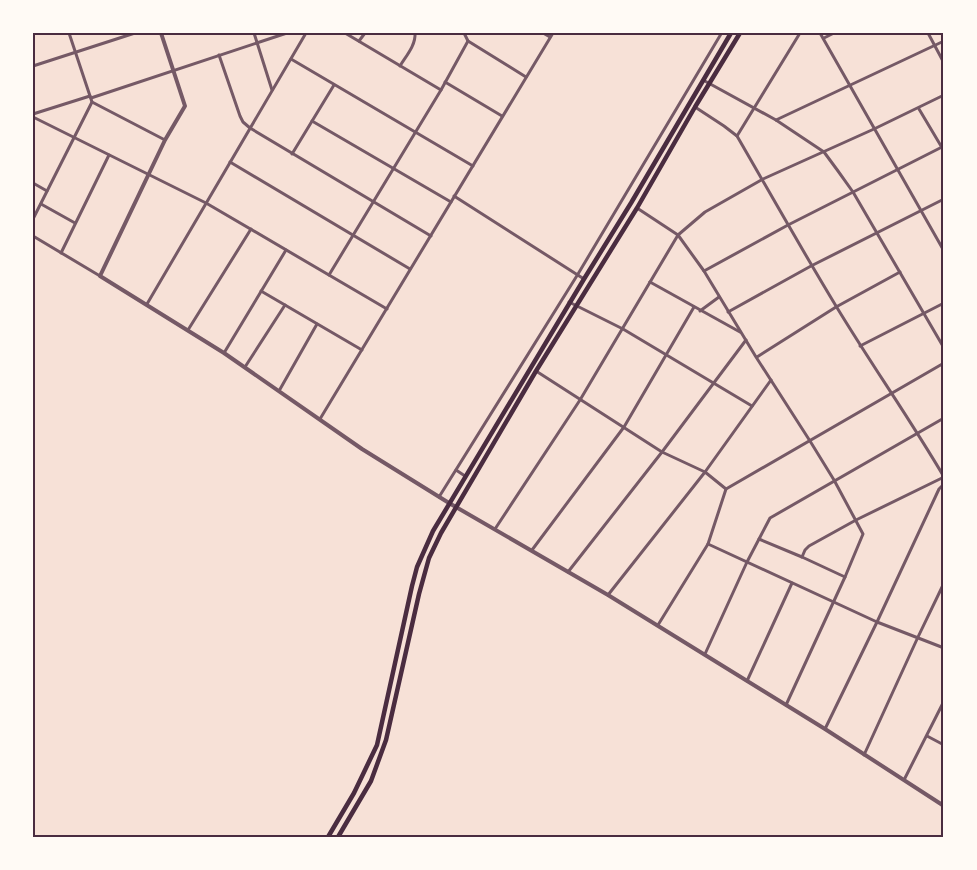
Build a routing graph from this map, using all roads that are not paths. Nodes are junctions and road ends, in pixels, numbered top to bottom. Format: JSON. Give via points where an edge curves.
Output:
{"nodes":[{"id":1,"x":69,"y":33,"type":"edge"},
{"id":2,"x":135,"y":33,"type":"edge"},
{"id":3,"x":161,"y":33,"type":"edge"},
{"id":4,"x":254,"y":33,"type":"edge"},
{"id":5,"x":287,"y":33,"type":"edge"},
{"id":6,"x":306,"y":33,"type":"edge"},
{"id":7,"x":345,"y":33,"type":"edge"},
{"id":8,"x":365,"y":33,"type":"edge"},
{"id":9,"x":415,"y":33,"type":"edge"},
{"id":10,"x":464,"y":33,"type":"edge"},
{"id":11,"x":543,"y":33,"type":"edge"},
{"id":12,"x":553,"y":33,"type":"edge"},
{"id":13,"x":719,"y":33,"type":"edge"},
{"id":14,"x":731,"y":33,"type":"edge"},
{"id":15,"x":740,"y":33,"type":"edge"},
{"id":16,"x":800,"y":33,"type":"edge"},
{"id":17,"x":820,"y":33,"type":"edge"},
{"id":18,"x":834,"y":33,"type":"edge"},
{"id":19,"x":928,"y":33,"type":"edge"},
{"id":20,"x":550,"y":37,"type":"junction"},
{"id":21,"x":824,"y":38,"type":"junction"},
{"id":22,"x":359,"y":41,"type":"junction"},
{"id":23,"x":468,"y":41,"type":"junction"},
{"id":24,"x":944,"y":41,"type":"edge"},
{"id":25,"x":257,"y":43,"type":"junction"},
{"id":26,"x":934,"y":45,"type":"junction"},
{"id":27,"x":75,"y":52,"type":"junction"},
{"id":28,"x":219,"y":55,"type":"junction"},
{"id":29,"x":291,"y":59,"type":"junction"},
{"id":30,"x":944,"y":63,"type":"edge"},
{"id":31,"x":33,"y":66,"type":"edge"},
{"id":32,"x":400,"y":66,"type":"junction"},
{"id":33,"x":174,"y":70,"type":"junction"},
{"id":34,"x":526,"y":77,"type":"junction"},
{"id":35,"x":703,"y":80,"type":"junction"},
{"id":36,"x":445,"y":82,"type":"junction"},
{"id":37,"x":710,"y":84,"type":"junction"},
{"id":38,"x":334,"y":85,"type":"junction"},
{"id":39,"x":849,"y":85,"type":"junction"},
{"id":40,"x":690,"y":86,"type":"junction"},
{"id":41,"x":272,"y":90,"type":"junction"},
{"id":42,"x":441,"y":90,"type":"junction"},
{"id":43,"x":697,"y":90,"type":"junction"},
{"id":44,"x":944,"y":94,"type":"edge"},
{"id":45,"x":91,"y":98,"type":"junction"},
{"id":46,"x":695,"y":107,"type":"junction"},
{"id":47,"x":755,"y":108,"type":"junction"},
{"id":48,"x":918,"y":108,"type":"junction"},
{"id":49,"x":33,"y":116,"type":"edge"},
{"id":50,"x":502,"y":116,"type":"junction"},
{"id":51,"x":776,"y":120,"type":"junction"},
{"id":52,"x":312,"y":121,"type":"junction"},
{"id":53,"x":250,"y":128,"type":"junction"},
{"id":54,"x":874,"y":129,"type":"junction"},
{"id":55,"x":415,"y":132,"type":"junction"},
{"id":56,"x":737,"y":136,"type":"junction"},
{"id":57,"x":74,"y":137,"type":"junction"},
{"id":58,"x":165,"y":140,"type":"junction"},
{"id":59,"x":943,"y":148,"type":"edge"},
{"id":60,"x":824,"y":152,"type":"junction"},
{"id":61,"x":292,"y":154,"type":"junction"},
{"id":62,"x":109,"y":155,"type":"junction"},
{"id":63,"x":230,"y":162,"type":"junction"},
{"id":64,"x":473,"y":166,"type":"junction"},
{"id":65,"x":394,"y":168,"type":"junction"},
{"id":66,"x":897,"y":170,"type":"junction"},
{"id":67,"x":149,"y":174,"type":"junction"},
{"id":68,"x":763,"y":179,"type":"junction"},
{"id":69,"x":33,"y":183,"type":"edge"},
{"id":70,"x":47,"y":190,"type":"junction"},
{"id":71,"x":853,"y":192,"type":"junction"},
{"id":72,"x":454,"y":196,"type":"junction"},
{"id":73,"x":944,"y":199,"type":"edge"},
{"id":74,"x":206,"y":202,"type":"junction"},
{"id":75,"x":451,"y":202,"type":"junction"},
{"id":76,"x":373,"y":203,"type":"junction"},
{"id":77,"x":40,"y":204,"type":"junction"},
{"id":78,"x":637,"y":208,"type":"junction"},
{"id":79,"x":921,"y":211,"type":"junction"},
{"id":80,"x":33,"y":219,"type":"edge"},
{"id":81,"x":75,"y":223,"type":"junction"},
{"id":82,"x":788,"y":225,"type":"junction"},
{"id":83,"x":251,"y":228,"type":"junction"},
{"id":84,"x":877,"y":232,"type":"junction"},
{"id":85,"x":353,"y":235,"type":"junction"},
{"id":86,"x":678,"y":235,"type":"junction"},
{"id":87,"x":33,"y":236,"type":"edge"},
{"id":88,"x":430,"y":236,"type":"junction"},
{"id":89,"x":286,"y":250,"type":"junction"},
{"id":90,"x":944,"y":251,"type":"edge"},
{"id":91,"x":61,"y":253,"type":"junction"},
{"id":92,"x":812,"y":266,"type":"junction"},
{"id":93,"x":410,"y":269,"type":"junction"},
{"id":94,"x":704,"y":272,"type":"junction"},
{"id":95,"x":900,"y":272,"type":"junction"},
{"id":96,"x":578,"y":274,"type":"junction"},
{"id":97,"x":329,"y":275,"type":"junction"},
{"id":98,"x":100,"y":276,"type":"junction"},
{"id":99,"x":584,"y":279,"type":"junction"},
{"id":100,"x":650,"y":282,"type":"junction"},
{"id":101,"x":261,"y":291,"type":"junction"},
{"id":102,"x":719,"y":297,"type":"junction"},
{"id":103,"x":569,"y":302,"type":"junction"},
{"id":104,"x":944,"y":303,"type":"edge"},
{"id":105,"x":147,"y":304,"type":"junction"},
{"id":106,"x":285,"y":305,"type":"junction"},
{"id":107,"x":576,"y":305,"type":"junction"},
{"id":108,"x":694,"y":307,"type":"junction"},
{"id":109,"x":836,"y":307,"type":"junction"},
{"id":110,"x":387,"y":309,"type":"junction"},
{"id":111,"x":700,"y":311,"type":"junction"},
{"id":112,"x":728,"y":312,"type":"junction"},
{"id":113,"x":924,"y":314,"type":"junction"},
{"id":114,"x":317,"y":324,"type":"junction"},
{"id":115,"x":623,"y":329,"type":"junction"},
{"id":116,"x":188,"y":330,"type":"junction"},
{"id":117,"x":742,"y":333,"type":"junction"},
{"id":118,"x":746,"y":340,"type":"junction"},
{"id":119,"x":861,"y":346,"type":"junction"},
{"id":120,"x":944,"y":348,"type":"edge"},
{"id":121,"x":362,"y":350,"type":"junction"},
{"id":122,"x":224,"y":353,"type":"junction"},
{"id":123,"x":667,"y":355,"type":"junction"},
{"id":124,"x":756,"y":357,"type":"junction"},
{"id":125,"x":944,"y":363,"type":"edge"},
{"id":126,"x":245,"y":367,"type":"junction"},
{"id":127,"x":536,"y":371,"type":"junction"},
{"id":128,"x":771,"y":380,"type":"junction"},
{"id":129,"x":714,"y":384,"type":"junction"},
{"id":130,"x":279,"y":391,"type":"junction"},
{"id":131,"x":892,"y":393,"type":"junction"},
{"id":132,"x":580,"y":400,"type":"junction"},
{"id":133,"x":752,"y":406,"type":"junction"},
{"id":134,"x":944,"y":418,"type":"edge"},
{"id":135,"x":320,"y":419,"type":"junction"},
{"id":136,"x":624,"y":427,"type":"junction"},
{"id":137,"x":918,"y":432,"type":"junction"},
{"id":138,"x":810,"y":441,"type":"junction"},
{"id":139,"x":662,"y":452,"type":"junction"},
{"id":140,"x":456,"y":470,"type":"junction"},
{"id":141,"x":705,"y":472,"type":"junction"},
{"id":142,"x":465,"y":476,"type":"junction"},
{"id":143,"x":944,"y":477,"type":"edge"},
{"id":144,"x":834,"y":480,"type":"junction"},
{"id":145,"x":944,"y":484,"type":"edge"},
{"id":146,"x":726,"y":489,"type":"junction"},
{"id":147,"x":439,"y":497,"type":"junction"},
{"id":148,"x":449,"y":503,"type":"junction"},
{"id":149,"x":456,"y":507,"type":"junction"},
{"id":150,"x":856,"y":520,"type":"junction"},
{"id":151,"x":495,"y":529,"type":"junction"},
{"id":152,"x":759,"y":539,"type":"junction"},
{"id":153,"x":708,"y":544,"type":"junction"},
{"id":154,"x":532,"y":550,"type":"junction"},
{"id":155,"x":802,"y":557,"type":"junction"},
{"id":156,"x":747,"y":562,"type":"junction"},
{"id":157,"x":568,"y":572,"type":"junction"},
{"id":158,"x":845,"y":577,"type":"junction"},
{"id":159,"x":792,"y":583,"type":"junction"},
{"id":160,"x":944,"y":583,"type":"edge"},
{"id":161,"x":608,"y":595,"type":"junction"},
{"id":162,"x":833,"y":602,"type":"junction"},
{"id":163,"x":877,"y":622,"type":"junction"},
{"id":164,"x":658,"y":625,"type":"junction"},
{"id":165,"x":918,"y":637,"type":"junction"},
{"id":166,"x":944,"y":648,"type":"edge"},
{"id":167,"x":705,"y":655,"type":"junction"},
{"id":168,"x":747,"y":681,"type":"junction"},
{"id":169,"x":944,"y":701,"type":"edge"},
{"id":170,"x":786,"y":705,"type":"junction"},
{"id":171,"x":825,"y":729,"type":"junction"},
{"id":172,"x":927,"y":736,"type":"junction"},
{"id":173,"x":944,"y":745,"type":"edge"},
{"id":174,"x":864,"y":754,"type":"junction"},
{"id":175,"x":904,"y":780,"type":"junction"},
{"id":176,"x":944,"y":806,"type":"edge"},
{"id":177,"x":327,"y":837,"type":"edge"},
{"id":178,"x":338,"y":837,"type":"edge"}],
"edges":[{"from":1,"to":27,"type":"street"},
{"from":2,"to":27,"type":"street"},
{"from":3,"to":33,"type":"street"},
{"from":4,"to":25,"type":"street"},
{"from":5,"to":25,"type":"street"},
{"from":6,"to":29,"type":"street"},
{"from":7,"to":22,"type":"street"},
{"from":8,"to":22,"type":"street"},
{"from":9,"to":32,"type":"street","via":[[414,44]]},
{"from":10,"to":23,"type":"street"},
{"from":11,"to":20,"type":"street"},
{"from":12,"to":20,"type":"street"},
{"from":13,"to":40,"type":"street"},
{"from":14,"to":35,"type":"main road"},
{"from":15,"to":37,"type":"main road"},
{"from":16,"to":47,"type":"street"},
{"from":17,"to":21,"type":"street"},
{"from":18,"to":21,"type":"street"},
{"from":19,"to":26,"type":"street"},
{"from":20,"to":34,"type":"street"},
{"from":21,"to":39,"type":"street"},
{"from":22,"to":32,"type":"street"},
{"from":23,"to":34,"type":"street"},
{"from":23,"to":36,"type":"street"},
{"from":24,"to":26,"type":"street"},
{"from":25,"to":28,"type":"street"},
{"from":25,"to":41,"type":"street"},
{"from":26,"to":30,"type":"street"},
{"from":26,"to":39,"type":"street"},
{"from":27,"to":31,"type":"street"},
{"from":27,"to":45,"type":"street"},
{"from":28,"to":33,"type":"street"},
{"from":28,"to":53,"type":"street","via":[[240,116]]},
{"from":29,"to":38,"type":"street"},
{"from":29,"to":41,"type":"street"},
{"from":32,"to":42,"type":"street"},
{"from":33,"to":45,"type":"street"},
{"from":33,"to":58,"type":"street","via":[[185,106]]},
{"from":34,"to":50,"type":"street"},
{"from":35,"to":37,"type":"street"},
{"from":35,"to":43,"type":"main road"},
{"from":36,"to":42,"type":"street"},
{"from":36,"to":50,"type":"street"},
{"from":37,"to":46,"type":"main road"},
{"from":37,"to":47,"type":"street"},
{"from":38,"to":52,"type":"street"},
{"from":38,"to":55,"type":"street"},
{"from":39,"to":51,"type":"street"},
{"from":39,"to":54,"type":"street"},
{"from":40,"to":43,"type":"street"},
{"from":40,"to":96,"type":"street"},
{"from":41,"to":53,"type":"street"},
{"from":42,"to":55,"type":"street"},
{"from":43,"to":99,"type":"main road"},
{"from":44,"to":48,"type":"street"},
{"from":45,"to":49,"type":"street"},
{"from":45,"to":57,"type":"street"},
{"from":45,"to":58,"type":"street"},
{"from":46,"to":56,"type":"street"},
{"from":46,"to":78,"type":"main road"},
{"from":47,"to":51,"type":"street"},
{"from":47,"to":56,"type":"street"},
{"from":48,"to":54,"type":"street"},
{"from":48,"to":59,"type":"street"},
{"from":49,"to":57,"type":"street"},
{"from":50,"to":64,"type":"street"},
{"from":51,"to":60,"type":"street"},
{"from":52,"to":61,"type":"street"},
{"from":52,"to":65,"type":"street"},
{"from":53,"to":61,"type":"street"},
{"from":53,"to":63,"type":"street"},
{"from":54,"to":60,"type":"street"},
{"from":54,"to":66,"type":"street"},
{"from":55,"to":64,"type":"street"},
{"from":55,"to":65,"type":"street"},
{"from":56,"to":68,"type":"street"},
{"from":57,"to":62,"type":"street"},
{"from":57,"to":70,"type":"street"},
{"from":58,"to":67,"type":"street"},
{"from":59,"to":66,"type":"street"},
{"from":60,"to":68,"type":"street"},
{"from":60,"to":71,"type":"street"},
{"from":61,"to":76,"type":"street"},
{"from":62,"to":67,"type":"street"},
{"from":62,"to":81,"type":"street"},
{"from":63,"to":74,"type":"street"},
{"from":63,"to":85,"type":"street"},
{"from":64,"to":72,"type":"street"},
{"from":65,"to":75,"type":"street"},
{"from":65,"to":76,"type":"street"},
{"from":66,"to":71,"type":"street"},
{"from":66,"to":79,"type":"street"},
{"from":67,"to":74,"type":"street"},
{"from":67,"to":98,"type":"street"},
{"from":68,"to":82,"type":"street"},
{"from":68,"to":86,"type":"street","via":[[705,212]]},
{"from":69,"to":70,"type":"street"},
{"from":70,"to":77,"type":"street"},
{"from":71,"to":82,"type":"street"},
{"from":71,"to":84,"type":"street"},
{"from":72,"to":75,"type":"street"},
{"from":72,"to":96,"type":"street"},
{"from":73,"to":79,"type":"street"},
{"from":74,"to":83,"type":"street"},
{"from":74,"to":105,"type":"street"},
{"from":75,"to":88,"type":"street"},
{"from":76,"to":85,"type":"street"},
{"from":76,"to":88,"type":"street"},
{"from":77,"to":80,"type":"street"},
{"from":77,"to":81,"type":"street"},
{"from":78,"to":86,"type":"street"},
{"from":78,"to":107,"type":"main road"},
{"from":79,"to":84,"type":"street"},
{"from":79,"to":90,"type":"street"},
{"from":81,"to":91,"type":"street"},
{"from":82,"to":92,"type":"street"},
{"from":82,"to":94,"type":"street"},
{"from":83,"to":89,"type":"street"},
{"from":83,"to":116,"type":"street"},
{"from":84,"to":92,"type":"street"},
{"from":84,"to":95,"type":"street"},
{"from":85,"to":93,"type":"street"},
{"from":85,"to":97,"type":"street"},
{"from":86,"to":94,"type":"street"},
{"from":86,"to":100,"type":"street"},
{"from":87,"to":91,"type":"street"},
{"from":88,"to":93,"type":"street"},
{"from":89,"to":97,"type":"street"},
{"from":89,"to":101,"type":"street"},
{"from":91,"to":98,"type":"street"},
{"from":92,"to":109,"type":"street"},
{"from":92,"to":112,"type":"street"},
{"from":93,"to":110,"type":"street"},
{"from":94,"to":102,"type":"street"},
{"from":95,"to":109,"type":"street"},
{"from":95,"to":113,"type":"street"},
{"from":96,"to":99,"type":"street"},
{"from":96,"to":140,"type":"street"},
{"from":97,"to":110,"type":"street"},
{"from":98,"to":105,"type":"street"},
{"from":99,"to":103,"type":"main road"},
{"from":100,"to":108,"type":"street"},
{"from":100,"to":115,"type":"street"},
{"from":101,"to":106,"type":"street"},
{"from":101,"to":122,"type":"street"},
{"from":102,"to":111,"type":"street"},
{"from":102,"to":112,"type":"street"},
{"from":103,"to":107,"type":"street"},
{"from":103,"to":142,"type":"main road"},
{"from":104,"to":113,"type":"street"},
{"from":105,"to":116,"type":"street"},
{"from":106,"to":114,"type":"street"},
{"from":106,"to":126,"type":"street"},
{"from":107,"to":115,"type":"street"},
{"from":107,"to":127,"type":"main road"},
{"from":108,"to":111,"type":"street"},
{"from":108,"to":123,"type":"street"},
{"from":109,"to":119,"type":"street"},
{"from":109,"to":124,"type":"street"},
{"from":110,"to":121,"type":"street"},
{"from":111,"to":117,"type":"street"},
{"from":112,"to":117,"type":"street"},
{"from":113,"to":119,"type":"street"},
{"from":113,"to":120,"type":"street"},
{"from":114,"to":121,"type":"street"},
{"from":114,"to":130,"type":"street"},
{"from":115,"to":123,"type":"street"},
{"from":115,"to":132,"type":"street"},
{"from":116,"to":122,"type":"street"},
{"from":117,"to":118,"type":"street"},
{"from":118,"to":124,"type":"street"},
{"from":118,"to":129,"type":"street"},
{"from":119,"to":131,"type":"street"},
{"from":121,"to":135,"type":"street"},
{"from":122,"to":126,"type":"street"},
{"from":123,"to":129,"type":"street"},
{"from":123,"to":136,"type":"street"},
{"from":124,"to":128,"type":"street"},
{"from":125,"to":131,"type":"street"},
{"from":126,"to":130,"type":"street"},
{"from":127,"to":132,"type":"street"},
{"from":127,"to":149,"type":"main road"},
{"from":128,"to":133,"type":"street"},
{"from":128,"to":138,"type":"street"},
{"from":129,"to":133,"type":"street"},
{"from":129,"to":139,"type":"street"},
{"from":130,"to":135,"type":"street"},
{"from":131,"to":137,"type":"street"},
{"from":131,"to":138,"type":"street"},
{"from":132,"to":136,"type":"street"},
{"from":132,"to":151,"type":"street"},
{"from":133,"to":141,"type":"street"},
{"from":134,"to":137,"type":"street"},
{"from":135,"to":147,"type":"street"},
{"from":136,"to":139,"type":"street"},
{"from":136,"to":154,"type":"street"},
{"from":137,"to":143,"type":"street"},
{"from":137,"to":144,"type":"street"},
{"from":138,"to":144,"type":"street"},
{"from":138,"to":146,"type":"street"},
{"from":139,"to":141,"type":"street"},
{"from":139,"to":157,"type":"street"},
{"from":140,"to":142,"type":"street"},
{"from":140,"to":147,"type":"street"},
{"from":141,"to":146,"type":"street"},
{"from":141,"to":161,"type":"street"},
{"from":142,"to":148,"type":"main road"},
{"from":143,"to":150,"type":"street"},
{"from":144,"to":150,"type":"street"},
{"from":144,"to":152,"type":"street","via":[[774,514]]},
{"from":145,"to":163,"type":"street"},
{"from":146,"to":153,"type":"street"},
{"from":147,"to":148,"type":"street"},
{"from":148,"to":149,"type":"street"},
{"from":148,"to":177,"type":"main road","via":[[417,567],[376,745],[354,794]]},
{"from":149,"to":151,"type":"street"},
{"from":149,"to":178,"type":"main road","via":[[429,558],[386,740],[371,781]]},
{"from":150,"to":155,"type":"street","via":[[806,548]]},
{"from":150,"to":158,"type":"street","via":[[863,534]]},
{"from":151,"to":154,"type":"street"},
{"from":152,"to":155,"type":"street"},
{"from":152,"to":156,"type":"street"},
{"from":153,"to":156,"type":"street"},
{"from":153,"to":164,"type":"street"},
{"from":154,"to":157,"type":"street"},
{"from":155,"to":158,"type":"street"},
{"from":156,"to":159,"type":"street"},
{"from":156,"to":167,"type":"street"},
{"from":157,"to":161,"type":"street"},
{"from":158,"to":162,"type":"street"},
{"from":159,"to":162,"type":"street"},
{"from":159,"to":168,"type":"street"},
{"from":160,"to":165,"type":"street"},
{"from":161,"to":164,"type":"street"},
{"from":162,"to":163,"type":"street"},
{"from":162,"to":170,"type":"street"},
{"from":163,"to":165,"type":"street"},
{"from":163,"to":171,"type":"street"},
{"from":164,"to":167,"type":"street"},
{"from":165,"to":166,"type":"street"},
{"from":165,"to":174,"type":"street"},
{"from":167,"to":168,"type":"street"},
{"from":168,"to":170,"type":"street"},
{"from":169,"to":172,"type":"street"},
{"from":170,"to":171,"type":"street"},
{"from":171,"to":174,"type":"street"},
{"from":172,"to":173,"type":"street"},
{"from":172,"to":175,"type":"street"},
{"from":174,"to":175,"type":"street"},
{"from":175,"to":176,"type":"street"}]}
